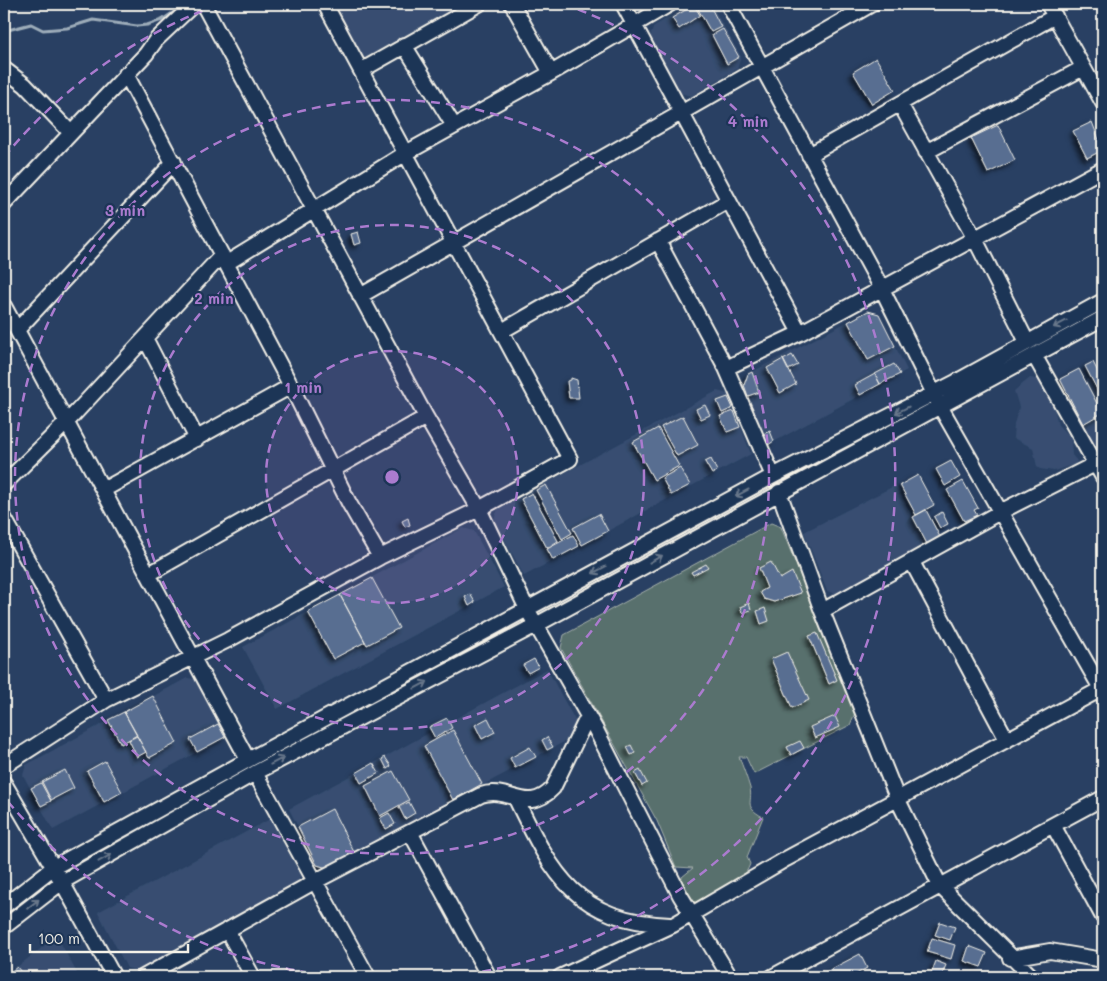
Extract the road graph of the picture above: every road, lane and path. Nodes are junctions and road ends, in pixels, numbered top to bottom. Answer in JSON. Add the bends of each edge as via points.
{"nodes":[{"id":1,"x":194,"y":4,"type":"edge"},
{"id":2,"x":203,"y":4,"type":"edge"},
{"id":3,"x":325,"y":4,"type":"edge"},
{"id":4,"x":479,"y":4,"type":"edge"},
{"id":5,"x":512,"y":4,"type":"edge"},
{"id":6,"x":623,"y":4,"type":"edge"},
{"id":7,"x":670,"y":4,"type":"edge"},
{"id":8,"x":728,"y":4,"type":"edge"},
{"id":9,"x":872,"y":4,"type":"edge"},
{"id":10,"x":1051,"y":10,"type":"edge"},
{"id":11,"x":634,"y":24,"type":"junction"},
{"id":12,"x":404,"y":45,"type":"junction"},
{"id":13,"x":762,"y":67,"type":"junction"},
{"id":14,"x":1083,"y":68,"type":"junction"},
{"id":15,"x":4,"y":69,"type":"edge"},
{"id":16,"x":362,"y":70,"type":"junction"},
{"id":17,"x":551,"y":73,"type":"junction"},
{"id":18,"x":126,"y":74,"type":"junction"},
{"id":19,"x":1103,"y":103,"type":"edge"},
{"id":20,"x":900,"y":104,"type":"junction"},
{"id":21,"x":681,"y":113,"type":"junction"},
{"id":22,"x":454,"y":126,"type":"junction"},
{"id":23,"x":71,"y":133,"type":"junction"},
{"id":24,"x":926,"y":152,"type":"junction"},
{"id":25,"x":406,"y":153,"type":"junction"},
{"id":26,"x":809,"y":155,"type":"junction"},
{"id":27,"x":174,"y":162,"type":"junction"},
{"id":28,"x":1103,"y":169,"type":"edge"},
{"id":29,"x":728,"y":201,"type":"junction"},
{"id":30,"x":4,"y":204,"type":"edge"},
{"id":31,"x":314,"y":210,"type":"junction"},
{"id":32,"x":974,"y":238,"type":"junction"},
{"id":33,"x":658,"y":241,"type":"junction"},
{"id":34,"x":455,"y":243,"type":"junction"},
{"id":35,"x":224,"y":259,"type":"junction"},
{"id":36,"x":882,"y":289,"type":"junction"},
{"id":37,"x":360,"y":296,"type":"junction"},
{"id":38,"x":1103,"y":301,"type":"edge"},
{"id":39,"x":4,"y":306,"type":"edge"},
{"id":40,"x":1103,"y":318,"type":"edge"},
{"id":41,"x":17,"y":330,"type":"junction"},
{"id":42,"x":502,"y":331,"type":"junction"},
{"id":43,"x":800,"y":333,"type":"junction"},
{"id":44,"x":145,"y":338,"type":"junction"},
{"id":45,"x":1027,"y":342,"type":"junction"},
{"id":46,"x":1034,"y":355,"type":"junction"},
{"id":47,"x":726,"y":368,"type":"junction"},
{"id":48,"x":291,"y":386,"type":"junction"},
{"id":49,"x":937,"y":400,"type":"junction"},
{"id":50,"x":426,"y":417,"type":"junction"},
{"id":51,"x":67,"y":422,"type":"junction"},
{"id":52,"x":197,"y":438,"type":"junction"},
{"id":53,"x":1100,"y":462,"type":"edge"},
{"id":54,"x":334,"y":471,"type":"junction"},
{"id":55,"x":773,"y":476,"type":"junction"},
{"id":56,"x":1103,"y":477,"type":"edge"},
{"id":57,"x":4,"y":484,"type":"edge"},
{"id":58,"x":103,"y":490,"type":"junction"},
{"id":59,"x":779,"y":492,"type":"junction"},
{"id":60,"x":479,"y":509,"type":"junction"},
{"id":61,"x":1000,"y":512,"type":"junction"},
{"id":62,"x":4,"y":518,"type":"edge"},
{"id":63,"x":380,"y":557,"type":"junction"},
{"id":64,"x":912,"y":562,"type":"junction"},
{"id":65,"x":149,"y":574,"type":"junction"},
{"id":66,"x":527,"y":609,"type":"junction"},
{"id":67,"x":822,"y":611,"type":"junction"},
{"id":68,"x":536,"y":624,"type":"junction"},
{"id":69,"x":194,"y":657,"type":"junction"},
{"id":70,"x":1103,"y":690,"type":"edge"},
{"id":71,"x":106,"y":700,"type":"junction"},
{"id":72,"x":588,"y":716,"type":"junction"},
{"id":73,"x":1007,"y":740,"type":"junction"},
{"id":74,"x":248,"y":760,"type":"junction"},
{"id":75,"x":4,"y":766,"type":"edge"},
{"id":76,"x":255,"y":773,"type":"junction"},
{"id":77,"x":4,"y":783,"type":"edge"},
{"id":78,"x":1103,"y":798,"type":"edge"},
{"id":79,"x":516,"y":799,"type":"junction"},
{"id":80,"x":898,"y":800,"type":"junction"},
{"id":81,"x":1053,"y":825,"type":"junction"},
{"id":82,"x":410,"y":832,"type":"junction"},
{"id":83,"x":54,"y":868,"type":"junction"},
{"id":84,"x":62,"y":882,"type":"junction"},
{"id":85,"x":314,"y":882,"type":"junction"},
{"id":86,"x":940,"y":886,"type":"junction"},
{"id":87,"x":4,"y":906,"type":"edge"},
{"id":88,"x":691,"y":914,"type":"junction"},
{"id":89,"x":1103,"y":917,"type":"edge"},
{"id":90,"x":673,"y":925,"type":"junction"},
{"id":91,"x":4,"y":927,"type":"edge"},
{"id":92,"x":227,"y":930,"type":"junction"},
{"id":93,"x":1010,"y":958,"type":"junction"},
{"id":94,"x":1103,"y":960,"type":"edge"},
{"id":95,"x":114,"y":977,"type":"edge"},
{"id":96,"x":143,"y":977,"type":"edge"},
{"id":97,"x":253,"y":977,"type":"edge"},
{"id":98,"x":368,"y":977,"type":"edge"},
{"id":99,"x":489,"y":977,"type":"edge"},
{"id":100,"x":560,"y":977,"type":"edge"},
{"id":101,"x":730,"y":977,"type":"edge"},
{"id":102,"x":772,"y":977,"type":"edge"},
{"id":103,"x":1032,"y":977,"type":"edge"}],
"edges":[{"from":1,"to":18,"type":"street"},
{"from":2,"to":31,"type":"street"},
{"from":3,"to":16,"type":"street"},
{"from":4,"to":12,"type":"street"},
{"from":5,"to":17,"type":"street"},
{"from":6,"to":11,"type":"street"},
{"from":7,"to":11,"type":"street"},
{"from":8,"to":13,"type":"street"},
{"from":9,"to":13,"type":"street"},
{"from":10,"to":14,"type":"street"},
{"from":10,"to":20,"type":"street"},
{"from":11,"to":17,"type":"street"},
{"from":11,"to":21,"type":"street"},
{"from":12,"to":16,"type":"street"},
{"from":12,"to":22,"type":"street"},
{"from":13,"to":21,"type":"street"},
{"from":13,"to":26,"type":"street"},
{"from":14,"to":19,"type":"street"},
{"from":14,"to":24,"type":"street"},
{"from":15,"to":23,"type":"street","via":[[25,85]]},
{"from":16,"to":25,"type":"street"},
{"from":17,"to":22,"type":"street"},
{"from":18,"to":23,"type":"street"},
{"from":18,"to":27,"type":"street"},
{"from":20,"to":24,"type":"street"},
{"from":20,"to":26,"type":"street"},
{"from":21,"to":29,"type":"street"},
{"from":21,"to":34,"type":"street"},
{"from":22,"to":25,"type":"street"},
{"from":23,"to":30,"type":"street"},
{"from":24,"to":32,"type":"street"},
{"from":25,"to":31,"type":"street"},
{"from":25,"to":34,"type":"street"},
{"from":26,"to":36,"type":"street"},
{"from":27,"to":35,"type":"street"},
{"from":27,"to":41,"type":"street"},
{"from":28,"to":32,"type":"street"},
{"from":29,"to":33,"type":"street"},
{"from":29,"to":43,"type":"street"},
{"from":31,"to":35,"type":"street"},
{"from":31,"to":37,"type":"street"},
{"from":32,"to":36,"type":"street"},
{"from":32,"to":45,"type":"street"},
{"from":33,"to":42,"type":"street"},
{"from":33,"to":47,"type":"street"},
{"from":34,"to":37,"type":"street"},
{"from":34,"to":42,"type":"street"},
{"from":35,"to":44,"type":"street"},
{"from":35,"to":48,"type":"street"},
{"from":36,"to":43,"type":"street"},
{"from":36,"to":49,"type":"street"},
{"from":37,"to":50,"type":"street"},
{"from":38,"to":45,"type":"street","one_way":true},
{"from":39,"to":41,"type":"street"},
{"from":40,"to":46,"type":"street"},
{"from":41,"to":51,"type":"street"},
{"from":42,"to":60,"type":"street","via":[[570,459]]},
{"from":43,"to":47,"type":"street"},
{"from":44,"to":51,"type":"street"},
{"from":44,"to":52,"type":"street"},
{"from":45,"to":49,"type":"street"},
{"from":46,"to":49,"type":"street"},
{"from":46,"to":53,"type":"street"},
{"from":47,"to":55,"type":"street"},
{"from":48,"to":52,"type":"street"},
{"from":48,"to":54,"type":"street"},
{"from":49,"to":55,"type":"street","one_way":true},
{"from":49,"to":59,"type":"street"},
{"from":49,"to":61,"type":"street"},
{"from":50,"to":54,"type":"street"},
{"from":50,"to":60,"type":"street"},
{"from":51,"to":57,"type":"street"},
{"from":51,"to":58,"type":"street"},
{"from":52,"to":58,"type":"street"},
{"from":53,"to":56,"type":"street"},
{"from":53,"to":61,"type":"street"},
{"from":54,"to":63,"type":"street","via":[[348,503]]},
{"from":54,"to":65,"type":"street"},
{"from":55,"to":66,"type":"street","one_way":true},
{"from":58,"to":65,"type":"street"},
{"from":59,"to":67,"type":"street"},
{"from":68,"to":59,"type":"street","one_way":true},
{"from":60,"to":63,"type":"street"},
{"from":60,"to":66,"type":"street"},
{"from":61,"to":64,"type":"street"},
{"from":61,"to":70,"type":"street"},
{"from":62,"to":71,"type":"street"},
{"from":63,"to":69,"type":"street"},
{"from":64,"to":67,"type":"street"},
{"from":64,"to":73,"type":"street"},
{"from":65,"to":69,"type":"street"},
{"from":66,"to":68,"type":"street"},
{"from":66,"to":74,"type":"street"},
{"from":67,"to":80,"type":"street"},
{"from":68,"to":72,"type":"street"},
{"from":76,"to":68,"type":"street","one_way":true},
{"from":69,"to":71,"type":"street"},
{"from":69,"to":74,"type":"street"},
{"from":70,"to":73,"type":"street"},
{"from":71,"to":75,"type":"street"},
{"from":72,"to":79,"type":"street","via":[[553,788],[545,797]]},
{"from":72,"to":88,"type":"street"},
{"from":73,"to":80,"type":"street"},
{"from":74,"to":83,"type":"street"},
{"from":84,"to":76,"type":"street","one_way":true},
{"from":76,"to":85,"type":"street"},
{"from":77,"to":83,"type":"street"},
{"from":78,"to":81,"type":"street"},
{"from":79,"to":82,"type":"street","via":[[490,792]]},
{"from":79,"to":90,"type":"street","via":[[549,861],[572,891],[587,903],[615,916],[634,922]]},
{"from":80,"to":86,"type":"street"},
{"from":80,"to":88,"type":"street"},
{"from":81,"to":86,"type":"street"},
{"from":81,"to":89,"type":"street"},
{"from":82,"to":85,"type":"street"},
{"from":82,"to":99,"type":"street"},
{"from":83,"to":84,"type":"street"},
{"from":83,"to":87,"type":"street"},
{"from":91,"to":84,"type":"street","one_way":true},
{"from":84,"to":95,"type":"street"},
{"from":85,"to":92,"type":"street"},
{"from":85,"to":98,"type":"street"},
{"from":86,"to":93,"type":"street"},
{"from":86,"to":102,"type":"street"},
{"from":88,"to":90,"type":"street"},
{"from":88,"to":101,"type":"street"},
{"from":90,"to":100,"type":"street"},
{"from":92,"to":96,"type":"street"},
{"from":92,"to":97,"type":"street"},
{"from":93,"to":94,"type":"street","via":[[1050,951]]},
{"from":93,"to":103,"type":"street"}]}
